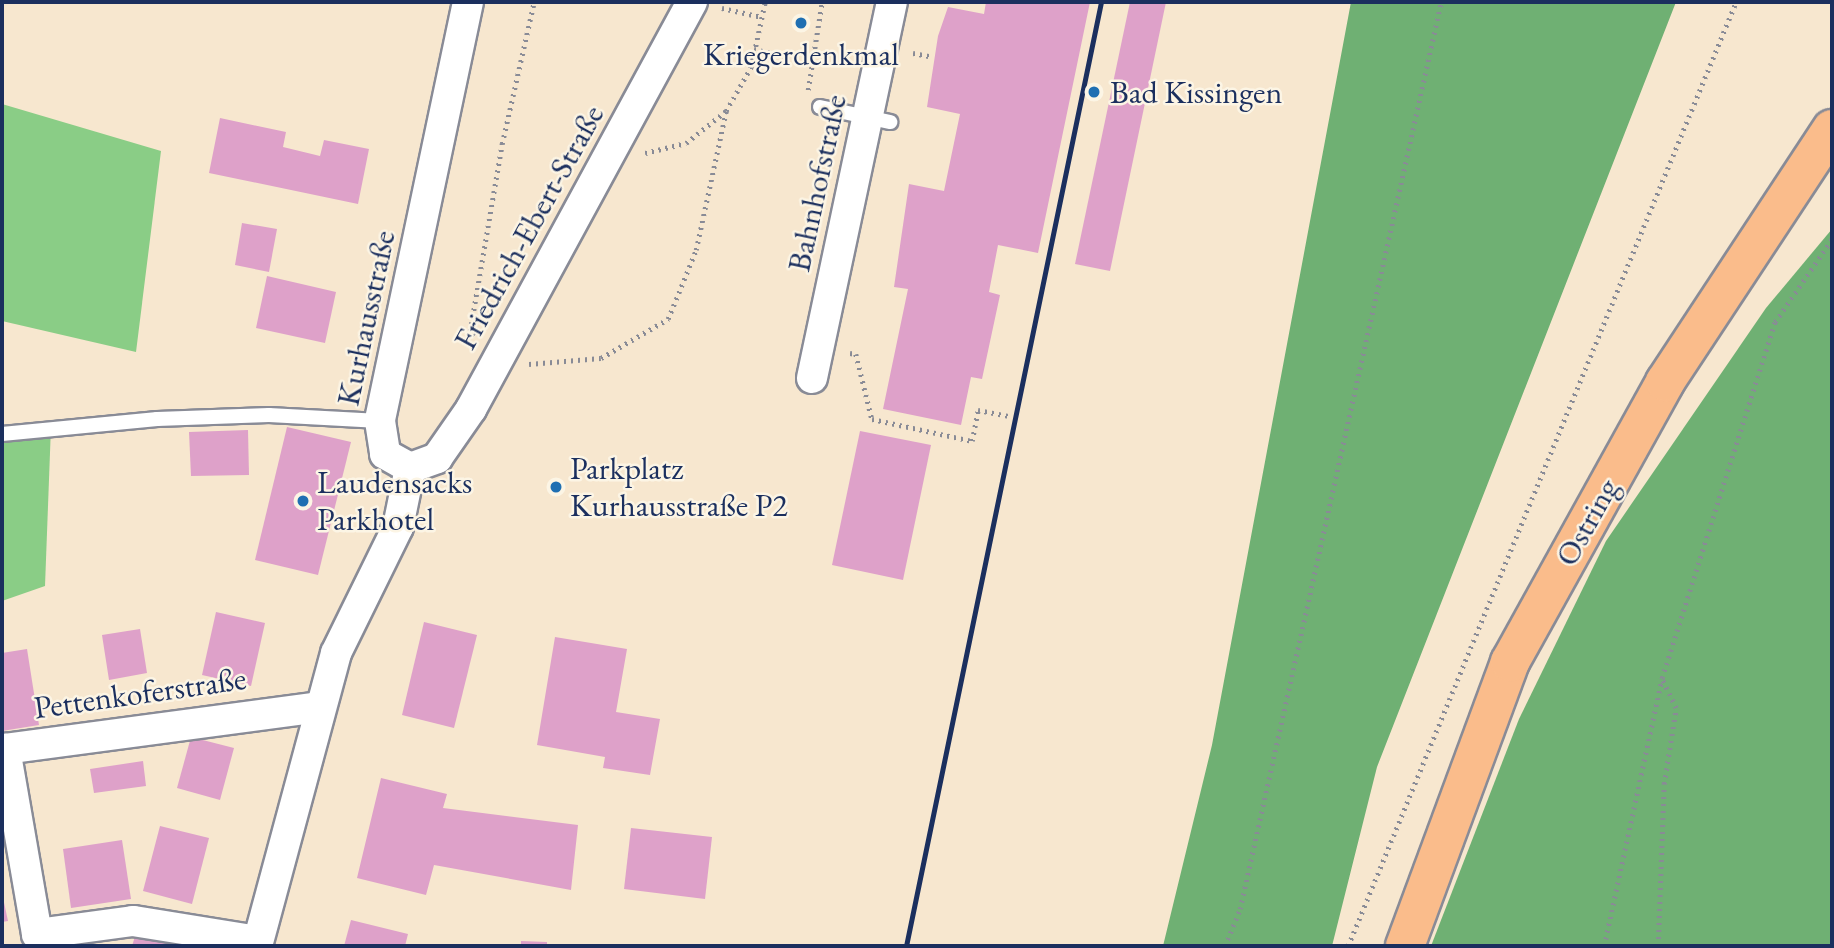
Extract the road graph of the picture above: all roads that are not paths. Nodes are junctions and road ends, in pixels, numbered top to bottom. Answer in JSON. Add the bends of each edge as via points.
{"nodes":[{"id":1,"x":468,"y":2,"type":"edge"},
{"id":2,"x":692,"y":2,"type":"edge"},
{"id":3,"x":892,"y":2,"type":"edge"},
{"id":4,"x":820,"y":107,"type":"dead end"},
{"id":5,"x":879,"y":119,"type":"junction"},
{"id":6,"x":1832,"y":129,"type":"edge"},
{"id":7,"x":812,"y":378,"type":"dead end"},
{"id":8,"x":380,"y":421,"type":"junction"},
{"id":9,"x":2,"y":434,"type":"edge"},
{"id":10,"x":410,"y":468,"type":"junction"},
{"id":11,"x":319,"y":707,"type":"junction"},
{"id":12,"x":258,"y":944,"type":"edge"},
{"id":13,"x":1405,"y":946,"type":"edge"}],
"edges":[{"from":1,"to":8,"type":"street","name":"Kurhausstraße"},
{"from":2,"to":10,"type":"street","name":"Friedrich-Ebert-Straße","via":[[437,458]]},
{"from":3,"to":5,"type":"street","name":"Bahnhofstraße"},
{"from":4,"to":5,"type":"lane"},
{"from":5,"to":7,"type":"street","name":"Bahnhofstraße"},
{"from":6,"to":13,"type":"main road","name":"Ostring","via":[[1665,382],[1510,662]]},
{"from":8,"to":9,"type":"lane","via":[[157,419]]},
{"from":8,"to":10,"type":"street","name":"Kurhausstraße","via":[[385,454]]},
{"from":10,"to":11,"type":"street","via":[[398,527],[352,615]]},
{"from":11,"to":12,"type":"street"},
{"from":11,"to":12,"type":"street","name":"Pettenkoferstraße","via":[[5,749],[37,934],[133,921]]}]}
